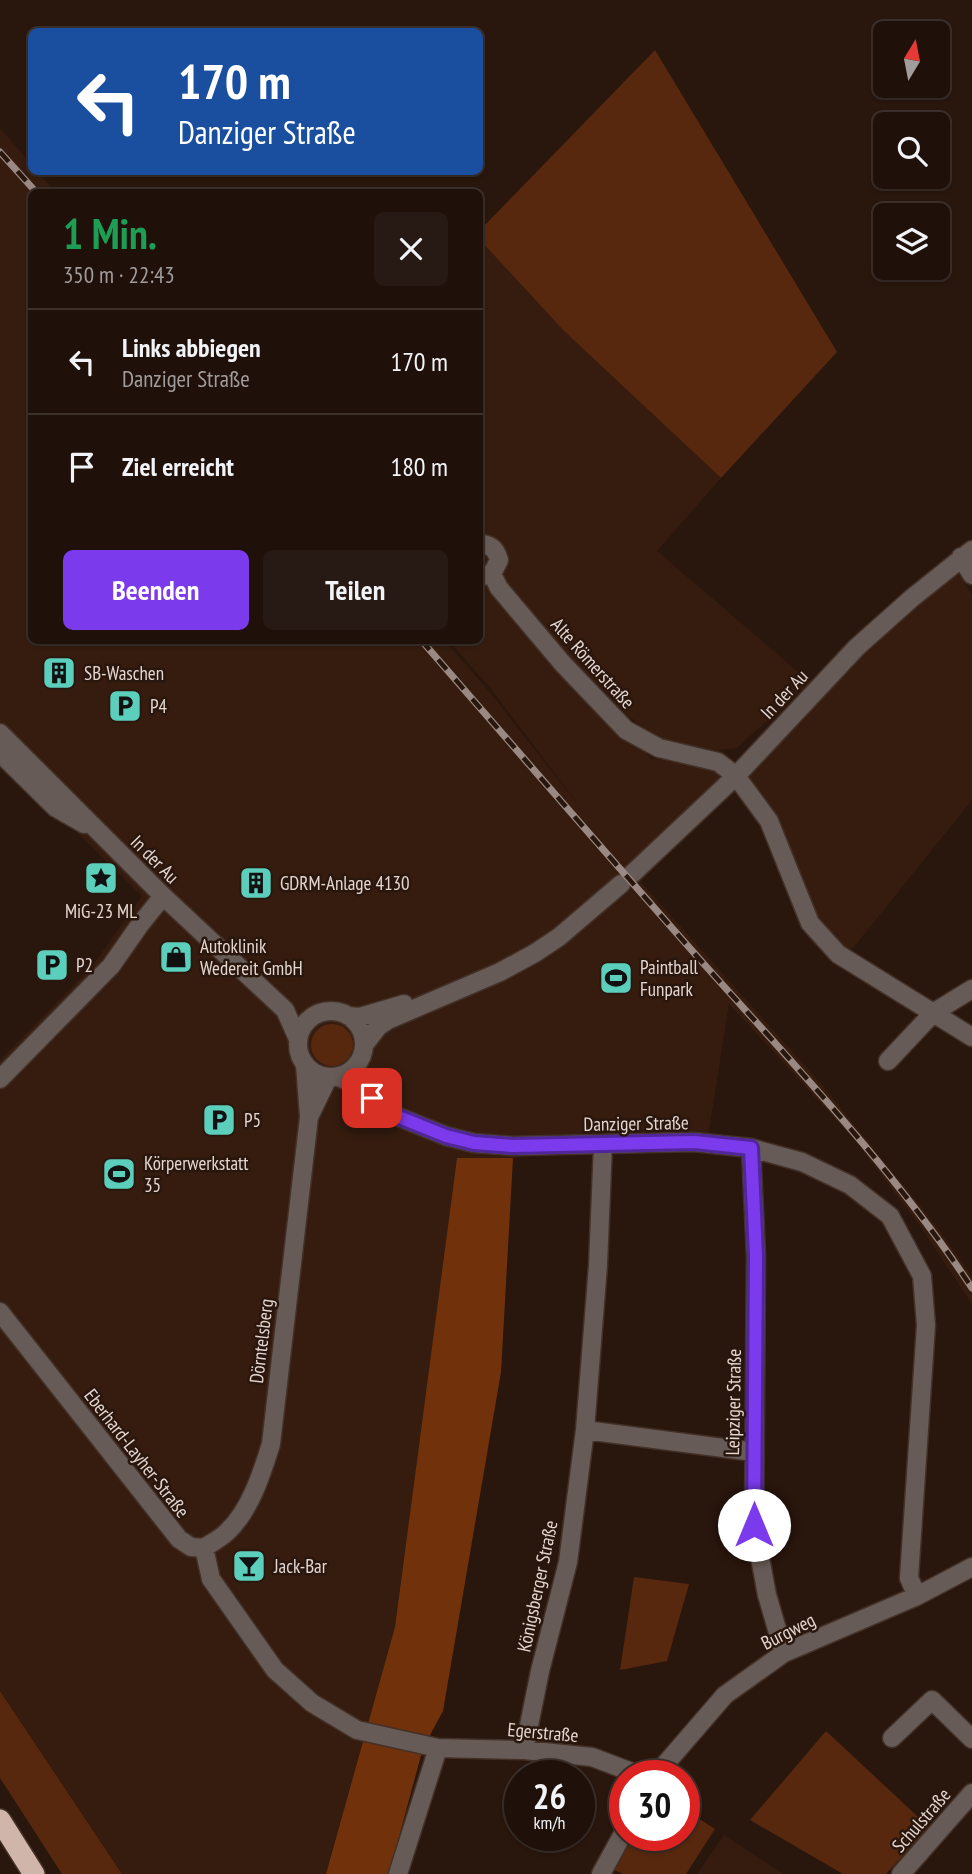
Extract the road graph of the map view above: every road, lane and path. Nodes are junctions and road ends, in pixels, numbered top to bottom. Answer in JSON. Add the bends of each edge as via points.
{"nodes":[{"id":1,"x":483,"y":545,"type":"edge"},
{"id":2,"x":967,"y":554,"type":"edge"},
{"id":3,"x":486,"y":575,"type":"edge"},
{"id":4,"x":972,"y":575,"type":"edge"},
{"id":5,"x":0,"y":733,"type":"edge"},
{"id":6,"x":0,"y":753,"type":"edge"},
{"id":7,"x":736,"y":776,"type":"junction"},
{"id":8,"x":99,"y":832,"type":"junction"},
{"id":9,"x":163,"y":897,"type":"junction"},
{"id":10,"x":972,"y":989,"type":"edge"},
{"id":11,"x":438,"y":998,"type":"junction"},
{"id":12,"x":285,"y":1010,"type":"junction"},
{"id":13,"x":933,"y":1013,"type":"junction"},
{"id":14,"x":348,"y":1016,"type":"junction"},
{"id":15,"x":311,"y":1018,"type":"junction"},
{"id":16,"x":972,"y":1037,"type":"edge"},
{"id":17,"x":298,"y":1039,"type":"junction"},
{"id":18,"x":363,"y":1050,"type":"junction"},
{"id":19,"x":888,"y":1061,"type":"dead end"},
{"id":20,"x":305,"y":1065,"type":"junction"},
{"id":21,"x":334,"y":1077,"type":"junction"},
{"id":22,"x":0,"y":1079,"type":"edge"},
{"id":23,"x":365,"y":1093,"type":"junction"},
{"id":24,"x":310,"y":1117,"type":"junction"},
{"id":25,"x":603,"y":1144,"type":"junction"},
{"id":26,"x":751,"y":1148,"type":"junction"},
{"id":27,"x":0,"y":1311,"type":"edge"},
{"id":28,"x":585,"y":1430,"type":"junction"},
{"id":29,"x":754,"y":1452,"type":"junction"},
{"id":30,"x":204,"y":1548,"type":"junction"},
{"id":31,"x":972,"y":1567,"type":"edge"},
{"id":32,"x":917,"y":1596,"type":"junction"},
{"id":33,"x":784,"y":1653,"type":"junction"},
{"id":34,"x":892,"y":1738,"type":"dead end"},
{"id":35,"x":972,"y":1739,"type":"edge"},
{"id":36,"x":438,"y":1748,"type":"junction"},
{"id":37,"x":524,"y":1750,"type":"junction"},
{"id":38,"x":669,"y":1760,"type":"edge"},
{"id":39,"x":609,"y":1763,"type":"edge"},
{"id":40,"x":972,"y":1793,"type":"edge"},
{"id":41,"x":0,"y":1820,"type":"edge"},
{"id":42,"x":614,"y":1851,"type":"edge"},
{"id":43,"x":34,"y":1874,"type":"edge"},
{"id":44,"x":398,"y":1874,"type":"edge"},
{"id":45,"x":601,"y":1874,"type":"edge"},
{"id":46,"x":901,"y":1874,"type":"edge"}],
"edges":[{"from":1,"to":3,"type":"street","name":"Alte Römerstraße","via":[[498,554],[498,565]]},
{"from":2,"to":4,"type":"street"},
{"from":2,"to":7,"type":"street","name":"In der Au","via":[[857,647]]},
{"from":3,"to":7,"type":"street","name":"Alte Römerstraße","via":[[626,730],[659,748],[719,762]]},
{"from":5,"to":8,"type":"street","name":"In der Au"},
{"from":6,"to":8,"type":"street","via":[[56,808]]},
{"from":7,"to":11,"type":"street","name":"In der Au","via":[[559,937],[500,972]]},
{"from":7,"to":13,"type":"street","name":"Alte Römerstraße","via":[[769,821],[810,923],[838,954]]},
{"from":8,"to":9,"type":"street","name":"In der Au"},
{"from":9,"to":12,"type":"street","name":"In der Au"},
{"from":9,"to":22,"type":"street","via":[[111,966]]},
{"from":10,"to":13,"type":"street"},
{"from":11,"to":14,"type":"street","name":"In der Au"},
{"from":11,"to":18,"type":"street","name":"In der Au","via":[[377,1027]]},
{"from":12,"to":15,"type":"street","name":"In der Au"},
{"from":12,"to":17,"type":"street","name":"In der Au"},
{"from":13,"to":16,"type":"street","name":"Alte Römerstraße"},
{"from":13,"to":19,"type":"street"},
{"from":14,"to":15,"type":"street","via":[[329,1011]]},
{"from":14,"to":18,"type":"street","via":[[362,1034]]},
{"from":15,"to":17,"type":"street"},
{"from":17,"to":20,"type":"street"},
{"from":18,"to":21,"type":"street","via":[[356,1065]]},
{"from":18,"to":23,"type":"street"},
{"from":20,"to":21,"type":"street","via":[[321,1076]]},
{"from":20,"to":24,"type":"street","name":"Dörntelsberg"},
{"from":21,"to":23,"type":"street","name":"Danziger Straße"},
{"from":21,"to":24,"type":"street","name":"Dörntelsberg","via":[[326,1082]]},
{"from":23,"to":25,"type":"street","name":"Danziger Straße","via":[[394,1115],[474,1143]]},
{"from":24,"to":30,"type":"street","name":"Dörntelsberg","via":[[271,1444],[247,1505],[228,1532]]},
{"from":25,"to":26,"type":"street","name":"Danziger Straße","via":[[694,1142]]},
{"from":25,"to":28,"type":"street","name":"Königsberger Straße"},
{"from":26,"to":29,"type":"street","name":"Leipziger Straße","via":[[756,1256]]},
{"from":26,"to":32,"type":"street","name":"Danziger Straße","via":[[802,1162],[850,1185],[890,1216],[922,1276],[926,1325],[909,1578]]},
{"from":27,"to":30,"type":"street","name":"Eberhard-Layher-Straße","via":[[179,1539]]},
{"from":28,"to":29,"type":"street"},
{"from":28,"to":37,"type":"street","name":"Königsberger Straße","via":[[568,1562]]},
{"from":29,"to":33,"type":"street","name":"Leipziger Straße","via":[[754,1525]]},
{"from":30,"to":36,"type":"street","via":[[211,1579],[275,1670],[312,1703],[357,1730]]},
{"from":31,"to":32,"type":"street","name":"Burgweg"},
{"from":32,"to":33,"type":"street","name":"Burgweg"},
{"from":33,"to":38,"type":"street","name":"Burgweg","via":[[725,1695]]},
{"from":34,"to":35,"type":"street","via":[[932,1700]]},
{"from":36,"to":37,"type":"street","name":"Egerstraße"},
{"from":36,"to":44,"type":"street"},
{"from":37,"to":39,"type":"street","name":"Egerstraße","via":[[592,1757]]},
{"from":40,"to":46,"type":"street","name":"Schulstraße"},
{"from":41,"to":43,"type":"highway"},
{"from":42,"to":45,"type":"street"}]}
